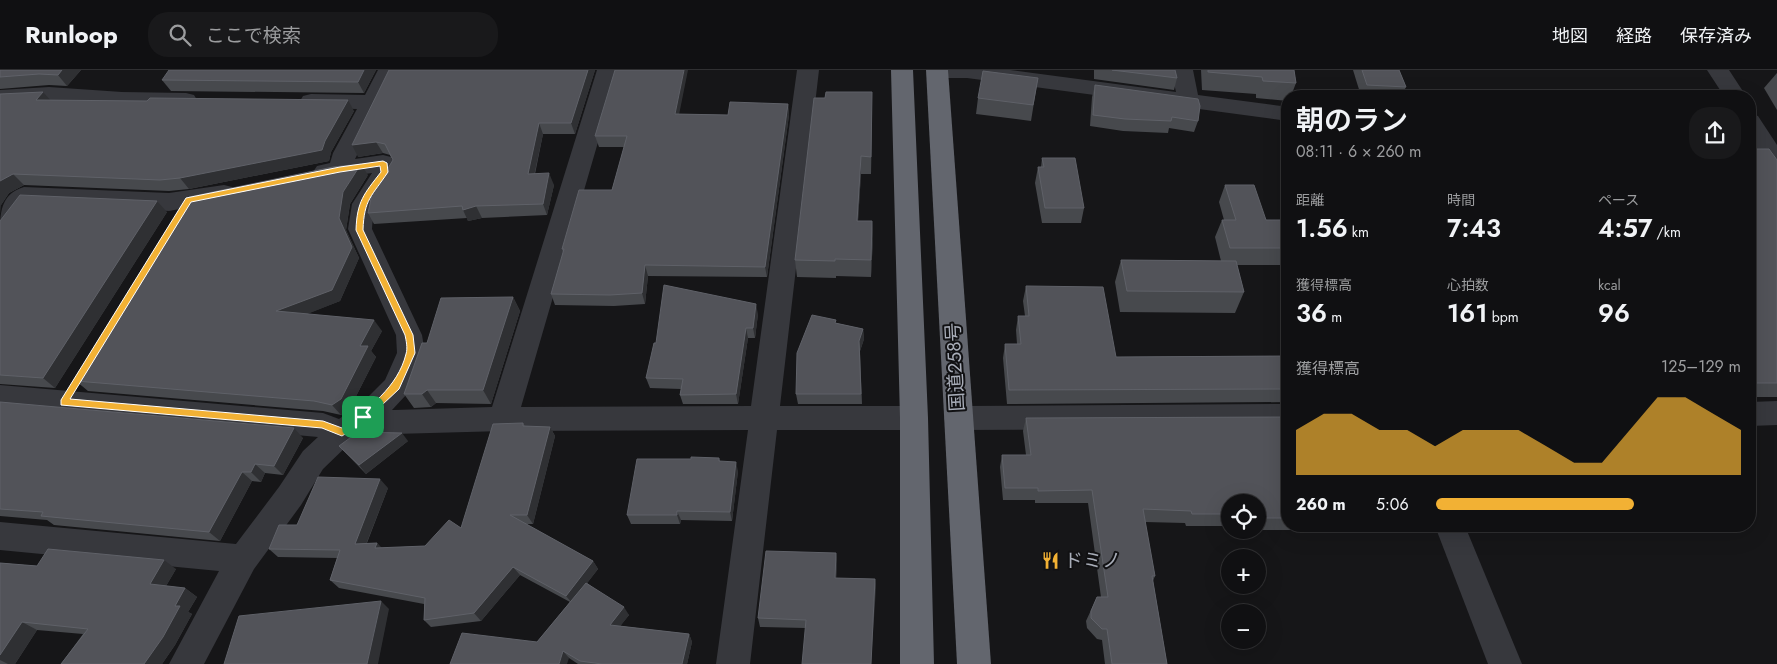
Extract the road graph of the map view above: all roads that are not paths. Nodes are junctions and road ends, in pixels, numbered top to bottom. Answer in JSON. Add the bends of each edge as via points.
{"nodes":[{"id":1,"x":389,"y":70,"type":"edge"},
{"id":2,"x":608,"y":70,"type":"edge"},
{"id":3,"x":808,"y":70,"type":"edge"},
{"id":4,"x":902,"y":70,"type":"edge"},
{"id":5,"x":1182,"y":70,"type":"edge"},
{"id":6,"x":1718,"y":70,"type":"edge"},
{"id":7,"x":937,"y":71,"type":"edge"},
{"id":8,"x":1731,"y":90,"type":"edge"},
{"id":9,"x":0,"y":97,"type":"edge"},
{"id":10,"x":1188,"y":99,"type":"junction"},
{"id":11,"x":204,"y":100,"type":"edge"},
{"id":12,"x":293,"y":101,"type":"edge"},
{"id":13,"x":372,"y":102,"type":"junction"},
{"id":14,"x":1281,"y":113,"type":"edge"},
{"id":15,"x":1756,"y":132,"type":"edge"},
{"id":16,"x":1768,"y":155,"type":"edge"},
{"id":17,"x":340,"y":169,"type":"junction"},
{"id":18,"x":303,"y":177,"type":"edge"},
{"id":19,"x":248,"y":189,"type":"edge"},
{"id":20,"x":189,"y":200,"type":"junction"},
{"id":21,"x":173,"y":225,"type":"edge"},
{"id":22,"x":0,"y":226,"type":"edge"},
{"id":23,"x":79,"y":377,"type":"edge"},
{"id":24,"x":0,"y":398,"type":"edge"},
{"id":25,"x":64,"y":402,"type":"junction"},
{"id":26,"x":1777,"y":413,"type":"edge"},
{"id":27,"x":1756,"y":414,"type":"edge"},
{"id":28,"x":1281,"y":416,"type":"edge"},
{"id":29,"x":914,"y":418,"type":"junction"},
{"id":30,"x":958,"y":418,"type":"junction"},
{"id":31,"x":503,"y":419,"type":"junction"},
{"id":32,"x":765,"y":419,"type":"junction"},
{"id":33,"x":353,"y":425,"type":"junction"},
{"id":34,"x":1452,"y":532,"type":"edge"},
{"id":35,"x":0,"y":536,"type":"edge"},
{"id":36,"x":243,"y":559,"type":"junction"},
{"id":37,"x":186,"y":664,"type":"edge"},
{"id":38,"x":733,"y":664,"type":"edge"},
{"id":39,"x":917,"y":664,"type":"edge"},
{"id":40,"x":974,"y":664,"type":"edge"},
{"id":41,"x":1505,"y":664,"type":"edge"}],
"edges":[{"from":1,"to":13,"type":"street"},
{"from":2,"to":31,"type":"street"},
{"from":3,"to":32,"type":"street"},
{"from":4,"to":29,"type":"highway"},
{"from":5,"to":10,"type":"street"},
{"from":6,"to":8,"type":"street"},
{"from":7,"to":10,"type":"street","via":[[967,71]]},
{"from":7,"to":30,"type":"highway","name":"国道258号"},
{"from":9,"to":11,"type":"street","via":[[49,94]]},
{"from":10,"to":14,"type":"street"},
{"from":12,"to":13,"type":"street"},
{"from":13,"to":17,"type":"street"},
{"from":15,"to":16,"type":"street"},
{"from":17,"to":18,"type":"street"},
{"from":17,"to":33,"type":"street","via":[[383,163],[385,172],[366,196],[360,210],[360,230],[409,335],[411,353],[396,387]]},
{"from":19,"to":20,"type":"street"},
{"from":20,"to":21,"type":"street"},
{"from":20,"to":22,"type":"street","via":[[169,202],[24,195]]},
{"from":23,"to":25,"type":"street"},
{"from":24,"to":25,"type":"street"},
{"from":25,"to":33,"type":"street"},
{"from":26,"to":27,"type":"street"},
{"from":28,"to":30,"type":"street"},
{"from":29,"to":32,"type":"street"},
{"from":29,"to":39,"type":"highway"},
{"from":30,"to":40,"type":"highway","name":"国道258号"},
{"from":31,"to":32,"type":"street"},
{"from":31,"to":33,"type":"street"},
{"from":32,"to":38,"type":"street"},
{"from":33,"to":36,"type":"street","via":[[314,460]]},
{"from":34,"to":41,"type":"street"},
{"from":35,"to":36,"type":"street"},
{"from":36,"to":37,"type":"street"}]}
